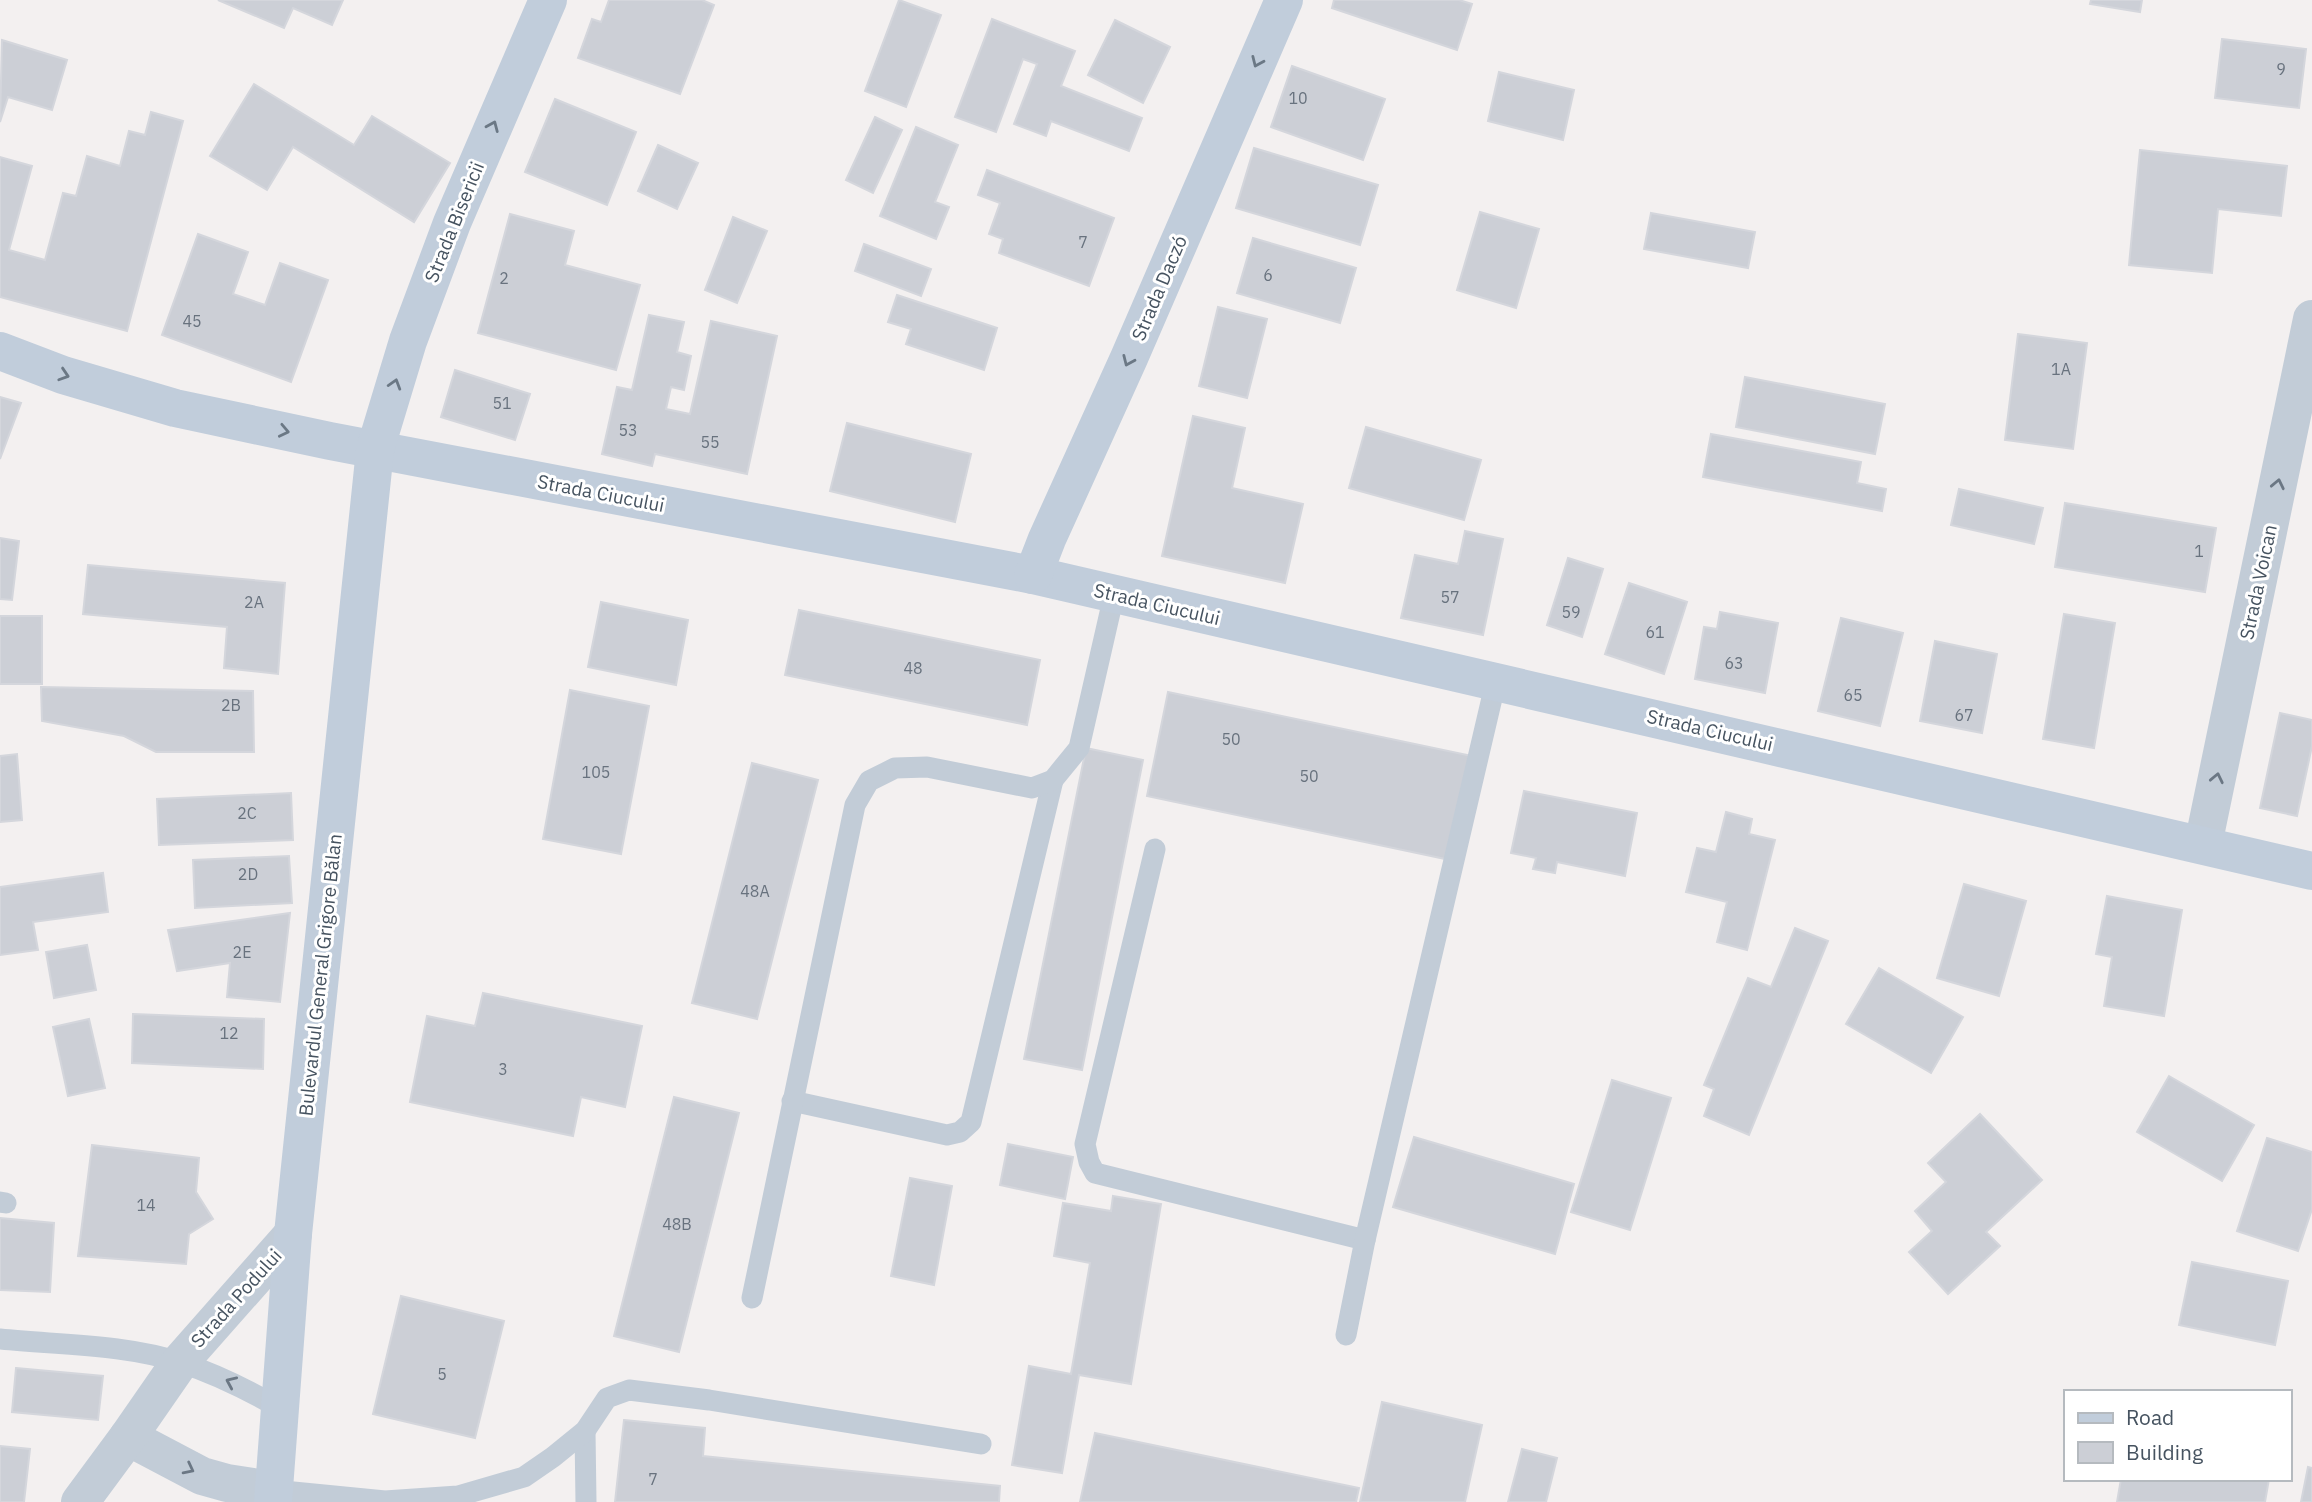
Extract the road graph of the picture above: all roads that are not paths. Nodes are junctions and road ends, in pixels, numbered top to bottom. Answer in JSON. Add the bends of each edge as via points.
{"nodes":[{"id":1,"x":548,"y":0,"type":"edge"},
{"id":2,"x":1284,"y":0,"type":"edge"},
{"id":3,"x":2312,"y":319,"type":"edge"},
{"id":4,"x":0,"y":351,"type":"edge"},
{"id":5,"x":374,"y":450,"type":"junction"},
{"id":6,"x":1033,"y":575,"type":"junction"},
{"id":7,"x":1114,"y":595,"type":"junction"},
{"id":8,"x":1496,"y":681,"type":"junction"},
{"id":9,"x":1053,"y":780,"type":"junction"},
{"id":10,"x":2203,"y":845,"type":"junction"},
{"id":11,"x":1155,"y":849,"type":"dead end"},
{"id":12,"x":2312,"y":871,"type":"edge"},
{"id":13,"x":792,"y":1101,"type":"junction"},
{"id":14,"x":293,"y":1234,"type":"junction"},
{"id":15,"x":1365,"y":1240,"type":"junction"},
{"id":16,"x":752,"y":1298,"type":"dead end"},
{"id":17,"x":1346,"y":1335,"type":"dead end"},
{"id":18,"x":0,"y":1339,"type":"edge"},
{"id":19,"x":180,"y":1362,"type":"junction"},
{"id":20,"x":279,"y":1408,"type":"junction"},
{"id":21,"x":585,"y":1431,"type":"junction"},
{"id":22,"x":128,"y":1437,"type":"junction"},
{"id":23,"x":981,"y":1444,"type":"dead end"},
{"id":24,"x":273,"y":1496,"type":"edge"},
{"id":25,"x":80,"y":1502,"type":"edge"},
{"id":26,"x":586,"y":1502,"type":"edge"}],
"edges":[{"from":5,"to":1,"type":"main road","name":"Strada Bisericii","one_way":true,"via":[[452,223]]},
{"from":2,"to":6,"type":"main road","name":"Strada Daczó","one_way":true},
{"from":10,"to":3,"type":"street","name":"Strada Voican","one_way":true},
{"from":4,"to":5,"type":"main road","name":"Strada Ciucului","one_way":true,"via":[[62,375],[176,408]]},
{"from":5,"to":6,"type":"main road","name":"Strada Ciucului"},
{"from":5,"to":14,"type":"main road","name":"Bulevardul General Grigore Bălan"},
{"from":6,"to":7,"type":"main road","name":"Strada Ciucului"},
{"from":7,"to":8,"type":"main road","name":"Strada Ciucului"},
{"from":7,"to":9,"type":"lane","via":[[1079,748]]},
{"from":8,"to":10,"type":"main road","name":"Strada Ciucului"},
{"from":8,"to":15,"type":"lane"},
{"from":9,"to":13,"type":"lane","via":[[1032,788],[927,767],[895,768],[869,781],[855,805]]},
{"from":9,"to":13,"type":"lane","via":[[971,1122],[960,1132],[947,1135]]},
{"from":10,"to":12,"type":"main road","name":"Strada Ciucului"},
{"from":11,"to":15,"type":"lane","via":[[1086,1144],[1089,1162],[1095,1173]]},
{"from":13,"to":16,"type":"lane"},
{"from":14,"to":19,"type":"street","name":"Strada Podului"},
{"from":14,"to":20,"type":"main road","name":"Bulevardul General Grigore Bălan"},
{"from":15,"to":17,"type":"lane"},
{"from":18,"to":19,"type":"lane","via":[[135,1352]]},
{"from":20,"to":19,"type":"lane","name":"Strada Podului","one_way":true,"via":[[236,1384]]},
{"from":19,"to":22,"type":"street","name":"Strada Podului"},
{"from":20,"to":24,"type":"main road","name":"Bulevardul General Grigore Bălan"},
{"from":21,"to":23,"type":"lane","via":[[607,1398],[629,1390]]},
{"from":21,"to":24,"type":"lane","via":[[524,1477],[457,1496],[385,1502]]},
{"from":21,"to":26,"type":"lane"},
{"from":22,"to":24,"type":"street","one_way":true,"via":[[202,1476]]},
{"from":22,"to":25,"type":"street","name":"Strada Podului"}]}
